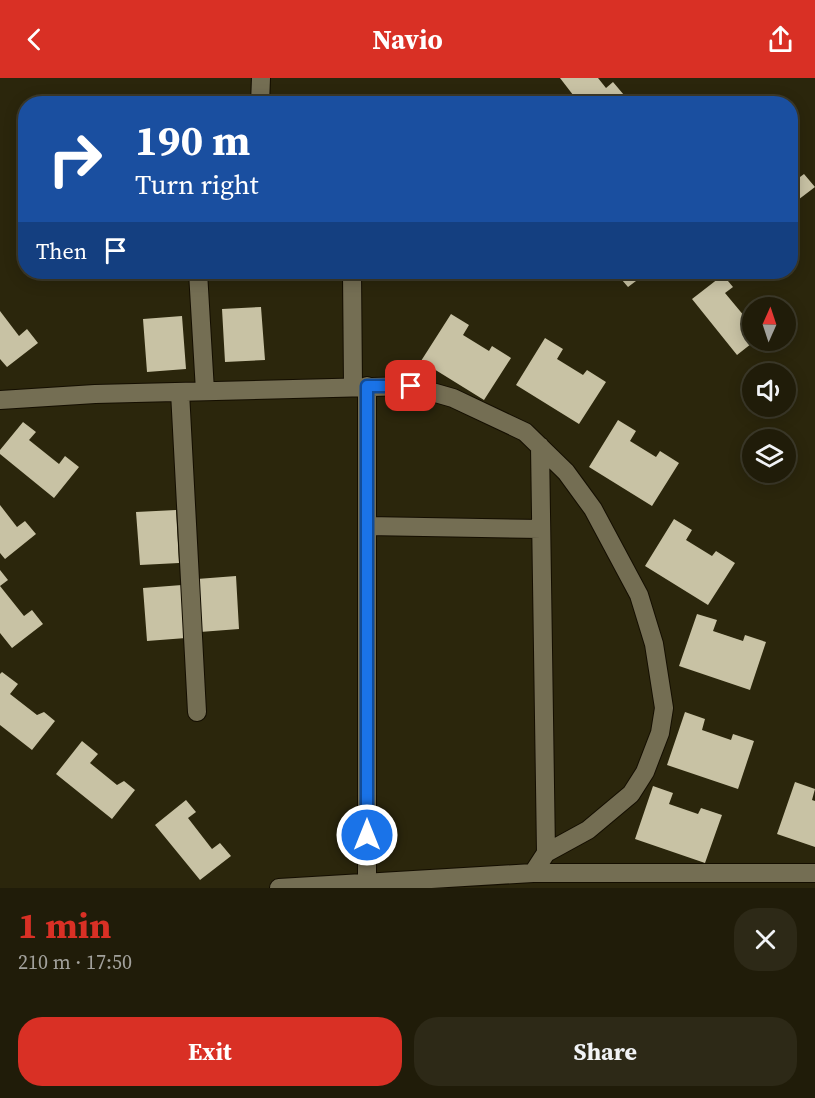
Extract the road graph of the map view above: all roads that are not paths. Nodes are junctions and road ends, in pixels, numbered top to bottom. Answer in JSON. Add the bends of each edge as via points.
{"nodes":[{"id":1,"x":261,"y":78,"type":"edge"},
{"id":2,"x":260,"y":96,"type":"edge"},
{"id":3,"x":198,"y":279,"type":"edge"},
{"id":4,"x":352,"y":279,"type":"edge"},
{"id":5,"x":360,"y":386,"type":"junction"},
{"id":6,"x":205,"y":391,"type":"junction"},
{"id":7,"x":180,"y":392,"type":"junction"},
{"id":8,"x":0,"y":400,"type":"edge"},
{"id":9,"x":540,"y":446,"type":"junction"},
{"id":10,"x":367,"y":526,"type":"junction"},
{"id":11,"x":541,"y":529,"type":"junction"},
{"id":12,"x":197,"y":712,"type":"dead end"},
{"id":13,"x":546,"y":853,"type":"junction"},
{"id":14,"x":533,"y":873,"type":"junction"},
{"id":15,"x":815,"y":873,"type":"edge"},
{"id":16,"x":367,"y":882,"type":"junction"},
{"id":17,"x":279,"y":888,"type":"edge"}],
"edges":[{"from":1,"to":2,"type":"street"},
{"from":3,"to":6,"type":"street"},
{"from":4,"to":5,"type":"street"},
{"from":5,"to":6,"type":"street"},
{"from":5,"to":9,"type":"street","via":[[411,386],[453,398],[525,432]]},
{"from":5,"to":10,"type":"street"},
{"from":6,"to":7,"type":"street"},
{"from":7,"to":8,"type":"street"},
{"from":7,"to":12,"type":"street"},
{"from":9,"to":11,"type":"street"},
{"from":9,"to":13,"type":"street","via":[[566,472],[592,509],[639,595],[654,644],[664,708],[645,772],[631,794],[588,830]]},
{"from":10,"to":11,"type":"street"},
{"from":10,"to":16,"type":"street"},
{"from":11,"to":13,"type":"street"},
{"from":13,"to":14,"type":"street"},
{"from":14,"to":15,"type":"street"},
{"from":14,"to":16,"type":"street"},
{"from":16,"to":17,"type":"street"}]}
